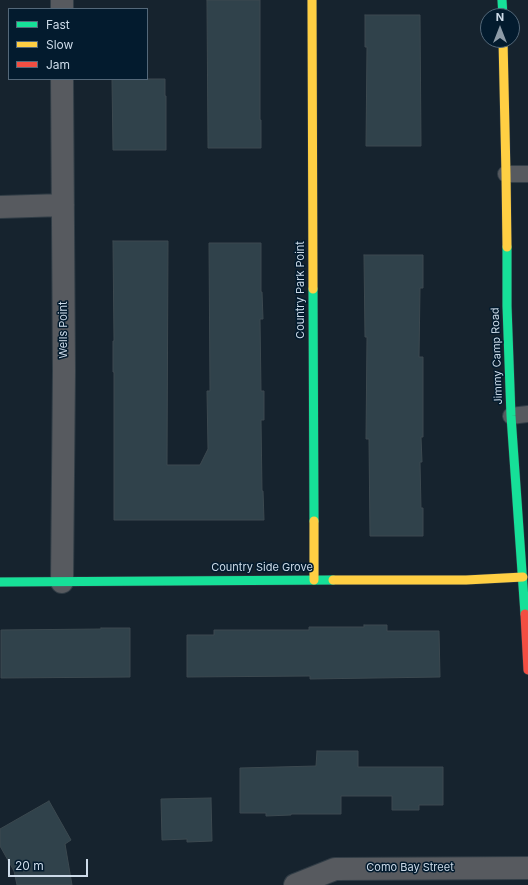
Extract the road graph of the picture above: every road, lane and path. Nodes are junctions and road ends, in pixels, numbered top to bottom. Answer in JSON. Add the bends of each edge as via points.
{"nodes":[{"id":1,"x":312,"y":0,"type":"edge"},
{"id":2,"x":503,"y":48,"type":"edge"},
{"id":3,"x":62,"y":80,"type":"edge"},
{"id":4,"x":506,"y":174,"type":"junction"},
{"id":5,"x":528,"y":174,"type":"edge"},
{"id":6,"x":63,"y":205,"type":"junction"},
{"id":7,"x":0,"y":207,"type":"edge"},
{"id":8,"x":528,"y":414,"type":"edge"},
{"id":9,"x":511,"y":416,"type":"junction"},
{"id":10,"x":523,"y":577,"type":"junction"},
{"id":11,"x":314,"y":580,"type":"junction"},
{"id":12,"x":0,"y":582,"type":"edge"},
{"id":13,"x":62,"y":582,"type":"junction"},
{"id":14,"x":528,"y":670,"type":"edge"},
{"id":15,"x":528,"y":868,"type":"edge"},
{"id":16,"x":295,"y":885,"type":"edge"}],
"edges":[{"from":1,"to":11,"type":"street","name":"Country Park Point"},
{"from":2,"to":4,"type":"street","name":"Jimmy Camp Road"},
{"from":3,"to":6,"type":"street","name":"Wells Point"},
{"from":4,"to":5,"type":"lane"},
{"from":4,"to":9,"type":"street","name":"Jimmy Camp Road"},
{"from":6,"to":7,"type":"street"},
{"from":6,"to":13,"type":"street","name":"Wells Point"},
{"from":8,"to":9,"type":"lane"},
{"from":9,"to":10,"type":"street","name":"Jimmy Camp Road"},
{"from":10,"to":11,"type":"street","name":"Country Side Grove","via":[[466,580]]},
{"from":10,"to":14,"type":"street","name":"Jimmy Camp Road"},
{"from":11,"to":13,"type":"street","name":"Country Side Grove"},
{"from":12,"to":13,"type":"street","name":"Country Side Grove"},
{"from":15,"to":16,"type":"street","name":"Como Bay Street","via":[[335,869]]}]}
